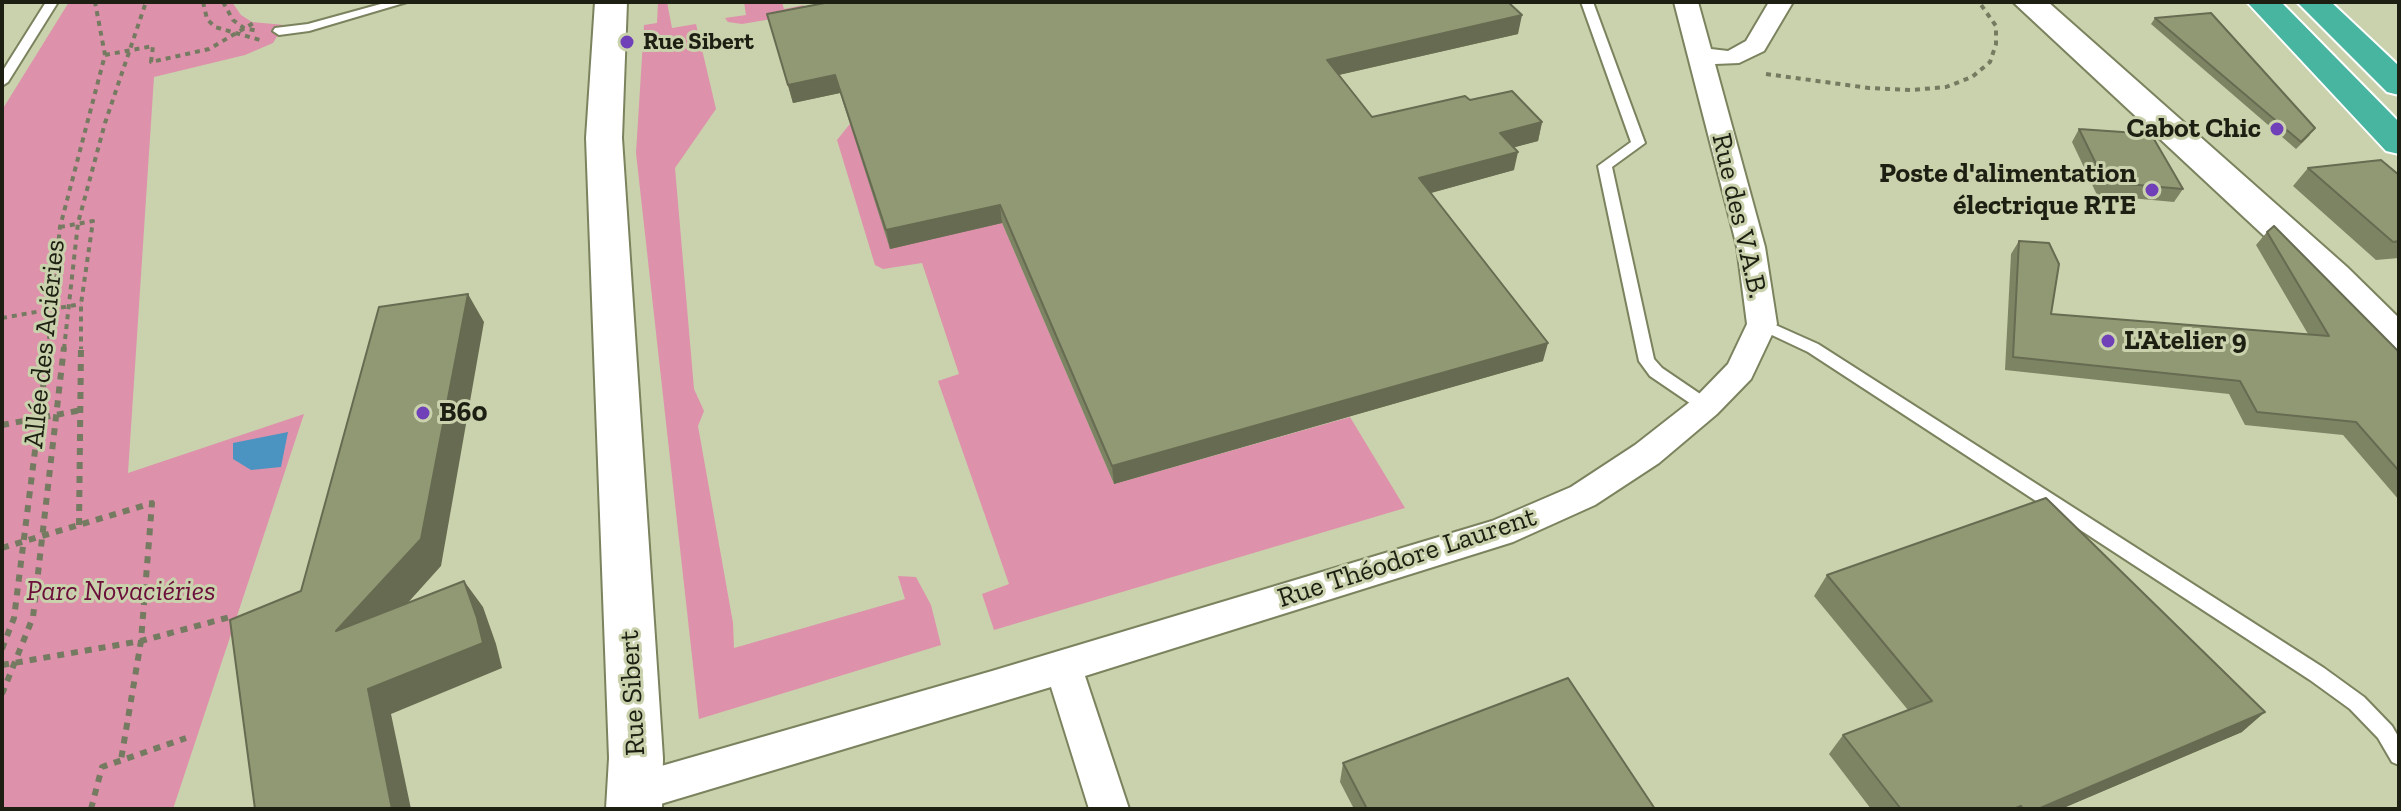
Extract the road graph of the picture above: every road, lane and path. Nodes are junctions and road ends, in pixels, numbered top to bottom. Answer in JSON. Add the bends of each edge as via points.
{"nodes":[{"id":1,"x":52,"y":2,"type":"edge"},
{"id":2,"x":95,"y":2,"type":"edge"},
{"id":3,"x":146,"y":2,"type":"edge"},
{"id":4,"x":223,"y":2,"type":"edge"},
{"id":5,"x":401,"y":2,"type":"edge"},
{"id":6,"x":611,"y":2,"type":"edge"},
{"id":7,"x":1587,"y":2,"type":"edge"},
{"id":8,"x":1686,"y":2,"type":"edge"},
{"id":9,"x":1781,"y":2,"type":"edge"},
{"id":10,"x":1979,"y":2,"type":"edge"},
{"id":11,"x":2029,"y":2,"type":"edge"},
{"id":12,"x":2263,"y":2,"type":"edge"},
{"id":13,"x":2313,"y":2,"type":"edge"},
{"id":14,"x":2334,"y":2,"type":"edge"},
{"id":15,"x":260,"y":19,"type":"dead end"},
{"id":16,"x":244,"y":28,"type":"junction"},
{"id":17,"x":279,"y":31,"type":"joint"},
{"id":18,"x":129,"y":51,"type":"junction"},
{"id":19,"x":105,"y":55,"type":"junction"},
{"id":20,"x":1701,"y":56,"type":"junction"},
{"id":21,"x":2372,"y":57,"type":"junction"},
{"id":22,"x":1762,"y":73,"type":"dead end"},
{"id":23,"x":2,"y":82,"type":"edge"},
{"id":24,"x":2399,"y":85,"type":"edge"},
{"id":25,"x":2399,"y":143,"type":"edge"},
{"id":26,"x":78,"y":223,"type":"junction"},
{"id":27,"x":60,"y":227,"type":"junction"},
{"id":28,"x":81,"y":304,"type":"junction"},
{"id":29,"x":67,"y":306,"type":"junction"},
{"id":30,"x":53,"y":309,"type":"junction"},
{"id":31,"x":2,"y":318,"type":"edge"},
{"id":32,"x":1762,"y":324,"type":"junction"},
{"id":33,"x":2399,"y":343,"type":"edge"},
{"id":34,"x":1706,"y":406,"type":"junction"},
{"id":35,"x":82,"y":410,"type":"junction"},
{"id":36,"x":58,"y":415,"type":"junction"},
{"id":37,"x":41,"y":418,"type":"junction"},
{"id":38,"x":2,"y":425,"type":"edge"},
{"id":39,"x":79,"y":525,"type":"junction"},
{"id":40,"x":43,"y":536,"type":"junction"},
{"id":41,"x":22,"y":542,"type":"junction"},
{"id":42,"x":2,"y":548,"type":"edge"},
{"id":43,"x":230,"y":617,"type":"edge"},
{"id":44,"x":141,"y":641,"type":"junction"},
{"id":45,"x":2,"y":649,"type":"edge"},
{"id":46,"x":15,"y":663,"type":"junction"},
{"id":47,"x":2,"y":665,"type":"edge"},
{"id":48,"x":1063,"y":666,"type":"junction"},
{"id":49,"x":2,"y":694,"type":"edge"},
{"id":50,"x":186,"y":738,"type":"dead end"},
{"id":51,"x":2399,"y":756,"type":"edge"},
{"id":52,"x":121,"y":760,"type":"junction"},
{"id":53,"x":636,"y":801,"type":"edge"},
{"id":54,"x":91,"y":809,"type":"edge"},
{"id":55,"x":1109,"y":809,"type":"edge"}],
"edges":[{"from":1,"to":23,"type":"lane"},
{"from":2,"to":19,"type":"path"},
{"from":3,"to":18,"type":"path","name":"Allée des Aciéries"},
{"from":4,"to":16,"type":"path"},
{"from":5,"to":17,"type":"lane"},
{"from":6,"to":53,"type":"street","name":"Rue Sibert","via":[[604,138]]},
{"from":7,"to":34,"type":"lane","via":[[1638,143],[1605,166],[1644,352],[1656,372]]},
{"from":8,"to":20,"type":"street","name":"Rue des V.A.B."},
{"from":9,"to":20,"type":"street","via":[[1747,52],[1730,58]]},
{"from":10,"to":22,"type":"path","via":[[1996,26],[1990,62],[1972,77],[1946,87],[1869,88]]},
{"from":11,"to":33,"type":"street"},
{"from":12,"to":25,"type":"highway"},
{"from":13,"to":21,"type":"highway"},
{"from":14,"to":21,"type":"highway"},
{"from":15,"to":16,"type":"path"},
{"from":16,"to":17,"type":"path"},
{"from":16,"to":18,"type":"path","via":[[209,49],[151,62],[153,46]]},
{"from":18,"to":19,"type":"path"},
{"from":18,"to":26,"type":"path","name":"Allée des Aciéries"},
{"from":19,"to":27,"type":"path"},
{"from":20,"to":32,"type":"street","name":"Rue des V.A.B.","via":[[1751,247]]},
{"from":21,"to":24,"type":"highway"},
{"from":26,"to":27,"type":"path"},
{"from":26,"to":28,"type":"path","via":[[93,221]]},
{"from":26,"to":29,"type":"path","name":"Allée des Aciéries"},
{"from":27,"to":30,"type":"path"},
{"from":28,"to":29,"type":"path"},
{"from":28,"to":35,"type":"path"},
{"from":29,"to":30,"type":"path"},
{"from":29,"to":36,"type":"path","name":"Allée des Aciéries"},
{"from":30,"to":31,"type":"path"},
{"from":30,"to":37,"type":"path"},
{"from":32,"to":34,"type":"street","name":"Rue des V.A.B.","via":[[1740,371]]},
{"from":32,"to":51,"type":"lane","via":[[1813,348],[2317,674],[2357,703]]},
{"from":34,"to":48,"type":"street","name":"Rue Théodore Laurent","via":[[1583,496],[1501,532]]},
{"from":35,"to":36,"type":"path"},
{"from":35,"to":39,"type":"path"},
{"from":36,"to":37,"type":"path"},
{"from":36,"to":40,"type":"path","name":"Allée des Aciéries"},
{"from":37,"to":38,"type":"path"},
{"from":37,"to":41,"type":"path"},
{"from":39,"to":40,"type":"path"},
{"from":39,"to":44,"type":"path","via":[[152,503]]},
{"from":40,"to":41,"type":"path"},
{"from":40,"to":46,"type":"path","name":"Allée des Aciéries","via":[[33,617]]},
{"from":41,"to":42,"type":"path"},
{"from":41,"to":45,"type":"path","via":[[14,618]]},
{"from":43,"to":44,"type":"path"},
{"from":44,"to":46,"type":"path"},
{"from":44,"to":52,"type":"path"},
{"from":46,"to":47,"type":"path"},
{"from":46,"to":49,"type":"path","name":"Allée des Aciéries"},
{"from":48,"to":53,"type":"street","name":"Rue Théodore Laurent"},
{"from":48,"to":55,"type":"street"},
{"from":50,"to":52,"type":"path"},
{"from":52,"to":54,"type":"path","via":[[102,767]]}]}
